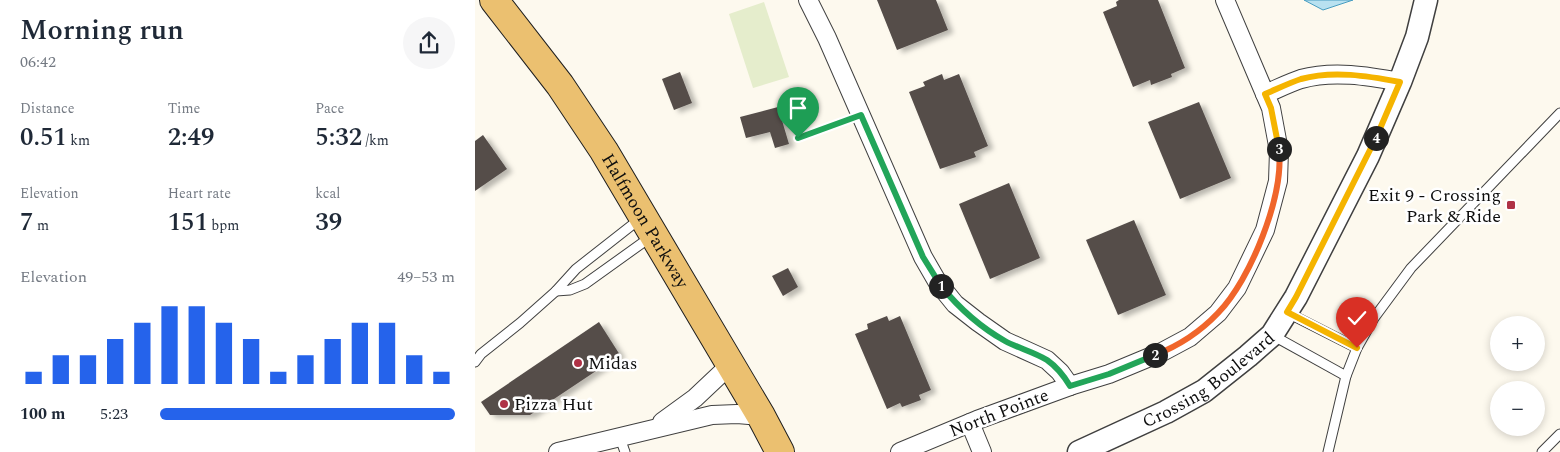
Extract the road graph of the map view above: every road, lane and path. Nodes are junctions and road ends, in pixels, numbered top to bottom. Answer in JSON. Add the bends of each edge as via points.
{"nodes":[{"id":1,"x":494,"y":0,"type":"edge"},
{"id":2,"x":808,"y":0,"type":"edge"},
{"id":3,"x":1225,"y":0,"type":"edge"},
{"id":4,"x":1427,"y":0,"type":"edge"},
{"id":5,"x":1400,"y":82,"type":"junction"},
{"id":6,"x":1265,"y":94,"type":"junction"},
{"id":7,"x":1560,"y":113,"type":"edge"},
{"id":8,"x":861,"y":115,"type":"junction"},
{"id":9,"x":798,"y":138,"type":"dead end"},
{"id":10,"x":648,"y":226,"type":"junction"},
{"id":11,"x":556,"y":290,"type":"junction"},
{"id":12,"x":1287,"y":312,"type":"junction"},
{"id":13,"x":1272,"y":334,"type":"junction"},
{"id":14,"x":1357,"y":348,"type":"junction"},
{"id":15,"x":478,"y":358,"type":"edge"},
{"id":16,"x":730,"y":365,"type":"junction"},
{"id":17,"x":1346,"y":376,"type":"junction"},
{"id":18,"x":1070,"y":386,"type":"junction"},
{"id":19,"x":761,"y":416,"type":"junction"},
{"id":20,"x":970,"y":423,"type":"junction"},
{"id":21,"x":655,"y":427,"type":"junction"},
{"id":22,"x":1560,"y":434,"type":"edge"},
{"id":23,"x":622,"y":445,"type":"edge"},
{"id":24,"x":583,"y":449,"type":"edge"},
{"id":25,"x":558,"y":452,"type":"edge"},
{"id":26,"x":780,"y":452,"type":"edge"},
{"id":27,"x":900,"y":452,"type":"edge"},
{"id":28,"x":982,"y":452,"type":"edge"},
{"id":29,"x":1079,"y":452,"type":"edge"},
{"id":30,"x":1328,"y":452,"type":"edge"},
{"id":31,"x":1541,"y":452,"type":"edge"}],
"edges":[{"from":1,"to":10,"type":"main road","name":"Halfmoon Parkway","via":[[560,85]]},
{"from":2,"to":8,"type":"street","name":"North Pointe"},
{"from":3,"to":6,"type":"street","name":"North Pointe"},
{"from":4,"to":5,"type":"street","name":"Crossing Boulevard"},
{"from":5,"to":6,"type":"street","via":[[1347,74],[1321,75]]},
{"from":5,"to":12,"type":"street","name":"Crossing Boulevard","via":[[1368,156]]},
{"from":6,"to":18,"type":"street","name":"North Pointe","via":[[1279,151],[1278,181],[1265,230],[1237,288],[1218,313],[1190,337],[1109,374]]},
{"from":7,"to":14,"type":"lane","via":[[1411,268],[1374,318]]},
{"from":8,"to":9,"type":"path"},
{"from":8,"to":18,"type":"street","name":"North Pointe","via":[[923,257],[938,283],[955,304],[978,322],[1005,341],[1047,360]]},
{"from":10,"to":11,"type":"lane","via":[[576,269]]},
{"from":10,"to":11,"type":"lane","via":[[585,284],[570,290]]},
{"from":10,"to":16,"type":"main road","name":"Halfmoon Parkway"},
{"from":11,"to":15,"type":"lane"},
{"from":12,"to":13,"type":"street","name":"Crossing Boulevard"},
{"from":12,"to":14,"type":"lane"},
{"from":13,"to":17,"type":"lane"},
{"from":13,"to":29,"type":"street","name":"Crossing Boulevard","via":[[1204,391]]},
{"from":14,"to":17,"type":"lane"},
{"from":16,"to":19,"type":"main road","name":"Halfmoon Parkway"},
{"from":16,"to":21,"type":"street","via":[[695,398]]},
{"from":17,"to":30,"type":"lane"},
{"from":18,"to":20,"type":"street","name":"North Pointe"},
{"from":19,"to":21,"type":"street","via":[[712,415]]},
{"from":19,"to":26,"type":"main road","name":"Halfmoon Parkway"},
{"from":20,"to":27,"type":"street","name":"North Pointe"},
{"from":20,"to":28,"type":"street"},
{"from":21,"to":23,"type":"street"},
{"from":22,"to":31,"type":"lane"},
{"from":23,"to":24,"type":"street"},
{"from":24,"to":25,"type":"street"}]}
